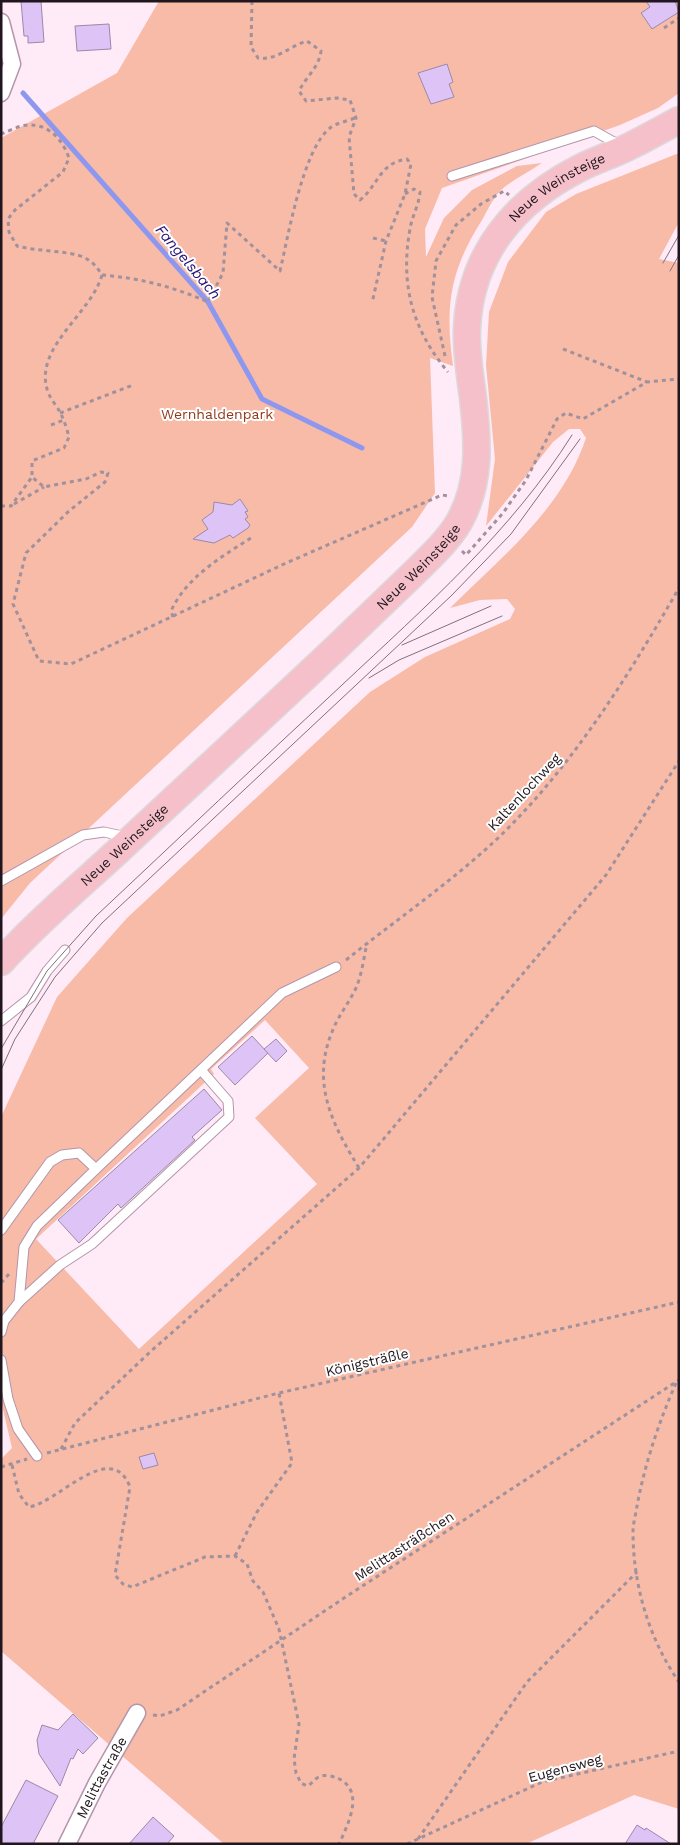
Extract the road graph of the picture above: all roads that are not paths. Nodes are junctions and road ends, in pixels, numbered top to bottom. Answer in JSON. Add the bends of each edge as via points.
{"nodes":[{"id":1,"x":1,"y":22,"type":"edge"},
{"id":2,"x":1,"y":93,"type":"edge"},
{"id":3,"x":679,"y":120,"type":"edge"},
{"id":4,"x":626,"y":148,"type":"junction"},
{"id":5,"x":452,"y":176,"type":"dead end"},
{"id":6,"x":132,"y":838,"type":"junction"},
{"id":7,"x":1,"y":881,"type":"edge"},
{"id":8,"x":65,"y":950,"type":"dead end"},
{"id":9,"x":1,"y":962,"type":"edge"},
{"id":10,"x":336,"y":967,"type":"road end"},
{"id":11,"x":1,"y":1021,"type":"edge"},
{"id":12,"x":201,"y":1070,"type":"junction"},
{"id":13,"x":96,"y":1169,"type":"junction"},
{"id":14,"x":1,"y":1230,"type":"edge"},
{"id":15,"x":19,"y":1302,"type":"junction"},
{"id":16,"x":1,"y":1332,"type":"edge"},
{"id":17,"x":1,"y":1360,"type":"edge"},
{"id":18,"x":37,"y":1456,"type":"dead end"},
{"id":19,"x":137,"y":1713,"type":"road end"},
{"id":20,"x":67,"y":1844,"type":"edge"}],
"edges":[{"from":1,"to":2,"type":"street","via":[[12,64]]},
{"from":3,"to":4,"type":"main road","name":"Neue Weinsteige"},
{"from":4,"to":5,"type":"lane","via":[[594,131]]},
{"from":4,"to":6,"type":"main road","name":"Neue Weinsteige","via":[[582,166],[550,184],[522,206],[490,247],[477,275],[470,302],[467,353],[478,452],[469,498],[459,521],[424,562]]},
{"from":6,"to":7,"type":"lane","via":[[104,832],[83,835]]},
{"from":6,"to":9,"type":"main road","name":"Neue Weinsteige"},
{"from":8,"to":11,"type":"lane","via":[[31,997]]},
{"from":10,"to":12,"type":"lane","via":[[282,993]]},
{"from":12,"to":13,"type":"lane"},
{"from":12,"to":15,"type":"lane","via":[[228,1101],[229,1117],[92,1244],[60,1265]]},
{"from":13,"to":14,"type":"lane","via":[[79,1153],[62,1154],[50,1162]]},
{"from":13,"to":15,"type":"lane","via":[[37,1226],[24,1248]]},
{"from":15,"to":16,"type":"lane","via":[[4,1321]]},
{"from":17,"to":18,"type":"lane","via":[[8,1399],[18,1429]]},
{"from":19,"to":20,"type":"street","name":"Melittastraße"}]}
